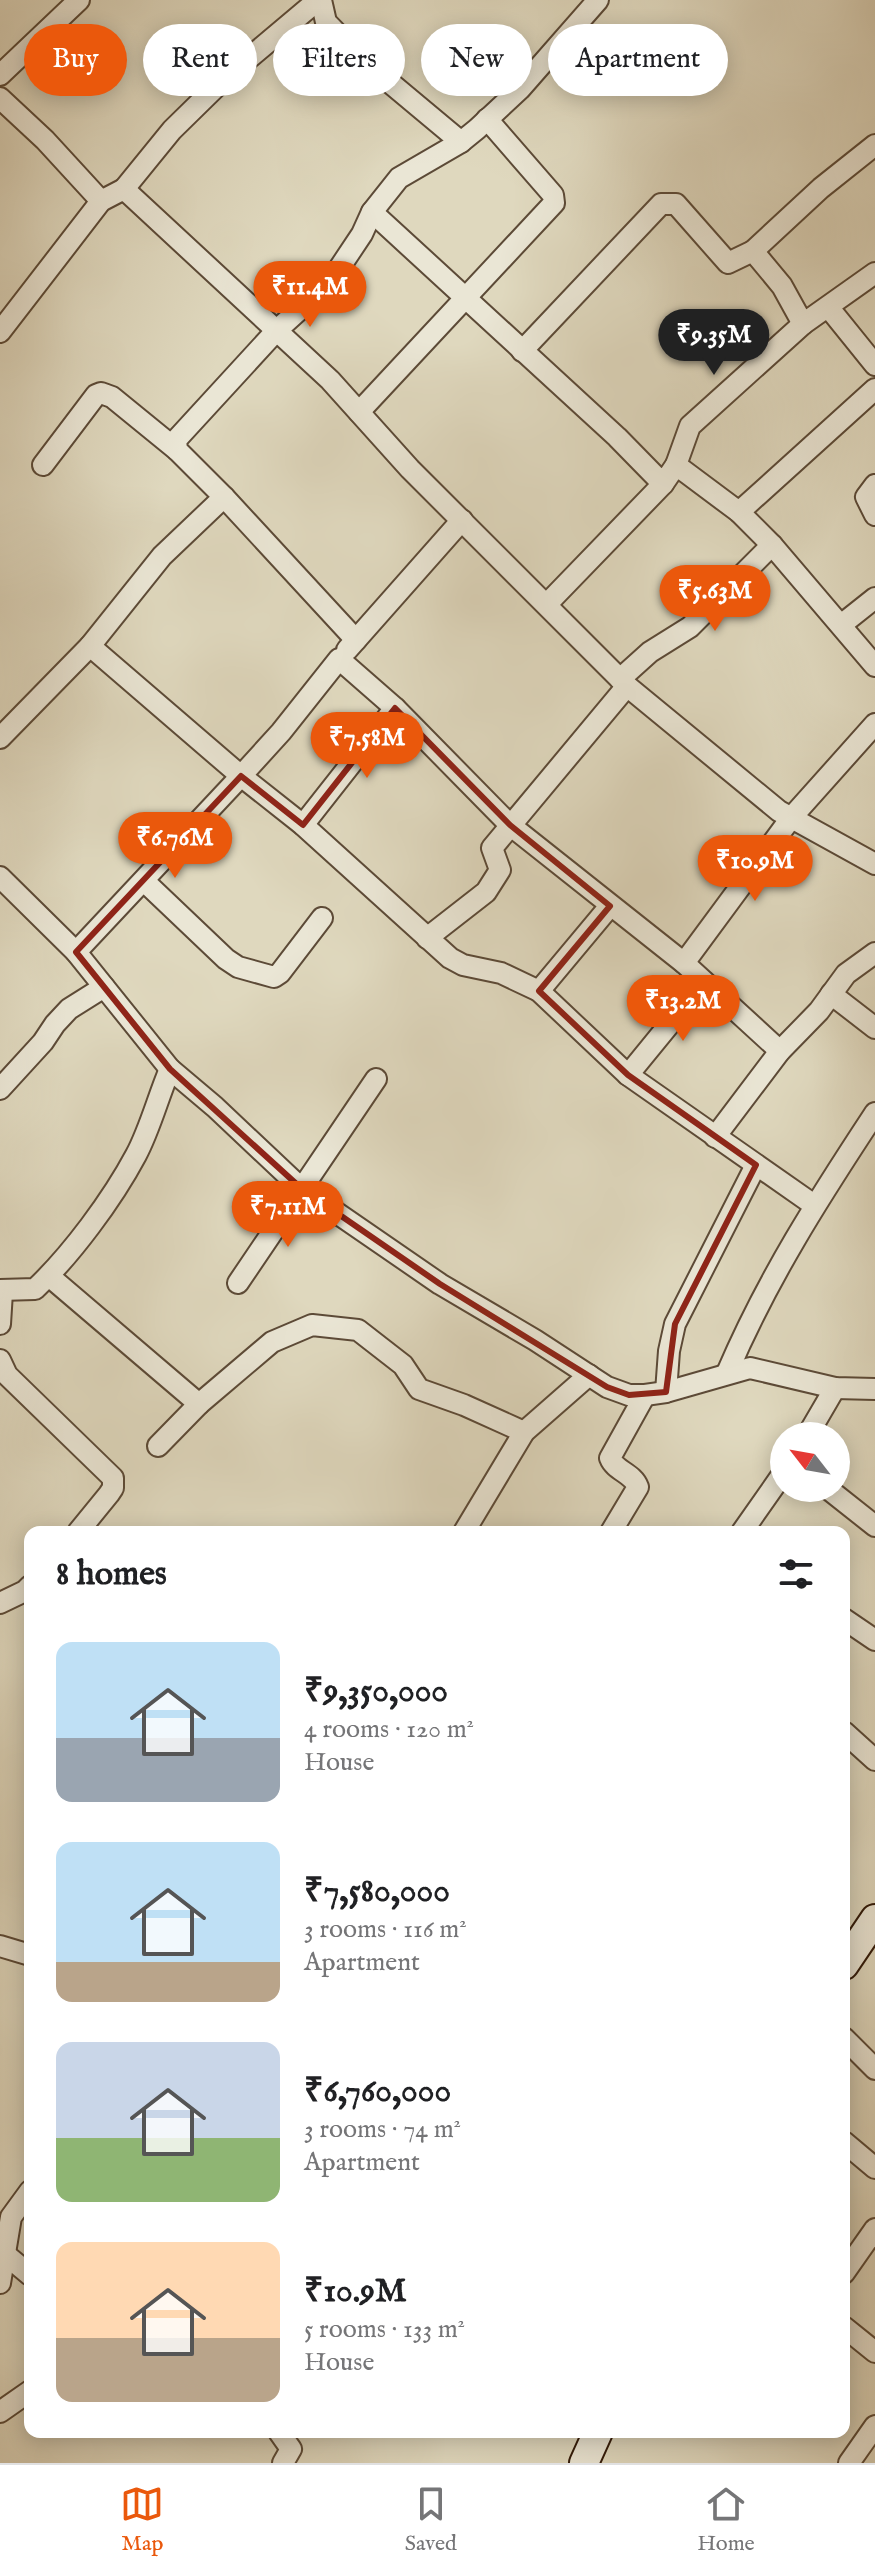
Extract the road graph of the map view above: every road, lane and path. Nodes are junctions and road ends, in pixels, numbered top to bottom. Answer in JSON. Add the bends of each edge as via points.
{"nodes":[{"id":1,"x":79,"y":0,"type":"edge"},
{"id":2,"x":320,"y":0,"type":"edge"},
{"id":3,"x":598,"y":0,"type":"edge"},
{"id":4,"x":0,"y":75,"type":"edge"},
{"id":5,"x":0,"y":98,"type":"edge"},
{"id":6,"x":487,"y":119,"type":"junction"},
{"id":7,"x":461,"y":142,"type":"junction"},
{"id":8,"x":875,"y":145,"type":"edge"},
{"id":9,"x":124,"y":189,"type":"junction"},
{"id":10,"x":101,"y":201,"type":"junction"},
{"id":11,"x":372,"y":212,"type":"junction"},
{"id":12,"x":753,"y":251,"type":"junction"},
{"id":13,"x":875,"y":273,"type":"edge"},
{"id":14,"x":465,"y":299,"type":"junction"},
{"id":15,"x":829,"y":308,"type":"junction"},
{"id":16,"x":803,"y":324,"type":"junction"},
{"id":17,"x":277,"y":330,"type":"junction"},
{"id":18,"x":0,"y":332,"type":"edge"},
{"id":19,"x":522,"y":351,"type":"junction"},
{"id":20,"x":875,"y":365,"type":"edge"},
{"id":21,"x":875,"y":389,"type":"edge"},
{"id":22,"x":359,"y":412,"type":"junction"},
{"id":23,"x":177,"y":450,"type":"junction"},
{"id":24,"x":43,"y":465,"type":"dead end"},
{"id":25,"x":676,"y":465,"type":"junction"},
{"id":26,"x":663,"y":484,"type":"junction"},
{"id":27,"x":875,"y":485,"type":"edge"},
{"id":28,"x":224,"y":497,"type":"junction"},
{"id":29,"x":739,"y":512,"type":"junction"},
{"id":30,"x":875,"y":515,"type":"edge"},
{"id":31,"x":462,"y":520,"type":"junction"},
{"id":32,"x":772,"y":545,"type":"junction"},
{"id":33,"x":875,"y":598,"type":"edge"},
{"id":34,"x":547,"y":604,"type":"junction"},
{"id":35,"x":841,"y":625,"type":"junction"},
{"id":36,"x":356,"y":640,"type":"junction"},
{"id":37,"x":90,"y":646,"type":"junction"},
{"id":38,"x":339,"y":659,"type":"junction"},
{"id":39,"x":875,"y":666,"type":"edge"},
{"id":40,"x":624,"y":682,"type":"junction"},
{"id":41,"x":395,"y":708,"type":"junction"},
{"id":42,"x":875,"y":724,"type":"edge"},
{"id":43,"x":0,"y":738,"type":"edge"},
{"id":44,"x":241,"y":776,"type":"junction"},
{"id":45,"x":791,"y":818,"type":"junction"},
{"id":46,"x":303,"y":825,"type":"junction"},
{"id":47,"x":510,"y":825,"type":"junction"},
{"id":48,"x":875,"y":864,"type":"edge"},
{"id":49,"x":0,"y":877,"type":"edge"},
{"id":50,"x":144,"y":881,"type":"junction"},
{"id":51,"x":610,"y":906,"type":"junction"},
{"id":52,"x":322,"y":918,"type":"dead end"},
{"id":53,"x":427,"y":938,"type":"junction"},
{"id":54,"x":76,"y":952,"type":"junction"},
{"id":55,"x":875,"y":953,"type":"edge"},
{"id":56,"x":684,"y":963,"type":"junction"},
{"id":57,"x":704,"y":982,"type":"junction"},
{"id":58,"x":104,"y":987,"type":"junction"},
{"id":59,"x":539,"y":991,"type":"junction"},
{"id":60,"x":831,"y":994,"type":"junction"},
{"id":61,"x":875,"y":1028,"type":"edge"},
{"id":62,"x":780,"y":1051,"type":"junction"},
{"id":63,"x":170,"y":1069,"type":"junction"},
{"id":64,"x":628,"y":1075,"type":"junction"},
{"id":65,"x":376,"y":1079,"type":"dead end"},
{"id":66,"x":0,"y":1089,"type":"edge"},
{"id":67,"x":875,"y":1113,"type":"edge"},
{"id":68,"x":715,"y":1137,"type":"junction"},
{"id":69,"x":756,"y":1165,"type":"junction"},
{"id":70,"x":302,"y":1189,"type":"junction"},
{"id":71,"x":814,"y":1205,"type":"junction"},
{"id":72,"x":49,"y":1276,"type":"junction"},
{"id":73,"x":238,"y":1283,"type":"dead end"},
{"id":74,"x":1,"y":1291,"type":"edge"},
{"id":75,"x":0,"y":1324,"type":"edge"},
{"id":76,"x":0,"y":1360,"type":"edge"},
{"id":77,"x":727,"y":1373,"type":"junction"},
{"id":78,"x":589,"y":1375,"type":"junction"},
{"id":79,"x":835,"y":1388,"type":"junction"},
{"id":80,"x":875,"y":1389,"type":"edge"},
{"id":81,"x":655,"y":1394,"type":"junction"},
{"id":82,"x":199,"y":1404,"type":"junction"},
{"id":83,"x":815,"y":1422,"type":"edge"},
{"id":84,"x":524,"y":1432,"type":"junction"},
{"id":85,"x":158,"y":1446,"type":"dead end"},
{"id":86,"x":770,"y":1492,"type":"edge"},
{"id":87,"x":845,"y":1502,"type":"edge"},
{"id":88,"x":83,"y":1526,"type":"edge"},
{"id":89,"x":468,"y":1526,"type":"edge"},
{"id":90,"x":615,"y":1526,"type":"edge"},
{"id":91,"x":746,"y":1526,"type":"edge"},
{"id":92,"x":875,"y":1526,"type":"edge"},
{"id":93,"x":24,"y":1589,"type":"edge"},
{"id":94,"x":0,"y":1603,"type":"edge"},
{"id":95,"x":850,"y":1623,"type":"edge"},
{"id":96,"x":875,"y":1640,"type":"edge"},
{"id":97,"x":850,"y":1737,"type":"edge"},
{"id":98,"x":875,"y":1760,"type":"edge"},
{"id":99,"x":875,"y":1919,"type":"edge"},
{"id":100,"x":0,"y":1946,"type":"edge"},
{"id":101,"x":24,"y":1953,"type":"edge"},
{"id":102,"x":850,"y":1956,"type":"edge"},
{"id":103,"x":850,"y":2044,"type":"edge"},
{"id":104,"x":875,"y":2069,"type":"edge"},
{"id":105,"x":850,"y":2147,"type":"edge"},
{"id":106,"x":875,"y":2168,"type":"edge"},
{"id":107,"x":24,"y":2199,"type":"edge"},
{"id":108,"x":875,"y":2229,"type":"edge"},
{"id":109,"x":3,"y":2252,"type":"edge"},
{"id":110,"x":850,"y":2264,"type":"edge"},
{"id":111,"x":24,"y":2270,"type":"edge"},
{"id":112,"x":0,"y":2283,"type":"edge"},
{"id":113,"x":850,"y":2332,"type":"edge"},
{"id":114,"x":875,"y":2352,"type":"edge"},
{"id":115,"x":24,"y":2395,"type":"edge"},
{"id":116,"x":0,"y":2412,"type":"edge"},
{"id":117,"x":875,"y":2426,"type":"edge"},
{"id":118,"x":283,"y":2438,"type":"edge"},
{"id":119,"x":595,"y":2438,"type":"edge"},
{"id":120,"x":283,"y":2463,"type":"edge"},
{"id":121,"x":584,"y":2463,"type":"edge"},
{"id":122,"x":849,"y":2463,"type":"edge"}],
"edges":[{"from":1,"to":4,"type":"street"},
{"from":2,"to":7,"type":"street","via":[[326,22],[364,61]]},
{"from":2,"to":9,"type":"street","via":[[223,80]]},
{"from":3,"to":6,"type":"street"},
{"from":5,"to":10,"type":"street"},
{"from":6,"to":7,"type":"street"},
{"from":6,"to":14,"type":"street","via":[[554,200]]},
{"from":7,"to":11,"type":"street","via":[[399,178]]},
{"from":8,"to":12,"type":"street"},
{"from":9,"to":10,"type":"street"},
{"from":9,"to":17,"type":"street"},
{"from":10,"to":18,"type":"street"},
{"from":11,"to":14,"type":"street"},
{"from":11,"to":17,"type":"street","via":[[330,282]]},
{"from":12,"to":16,"type":"street","via":[[782,286]]},
{"from":12,"to":19,"type":"street","via":[[728,263],[676,204],[661,204]]},
{"from":13,"to":15,"type":"street"},
{"from":14,"to":19,"type":"street"},
{"from":14,"to":22,"type":"street"},
{"from":15,"to":16,"type":"street"},
{"from":15,"to":20,"type":"street"},
{"from":16,"to":25,"type":"street","via":[[690,426]]},
{"from":17,"to":22,"type":"street"},
{"from":17,"to":23,"type":"street","via":[[176,440]]},
{"from":19,"to":26,"type":"street"},
{"from":21,"to":29,"type":"street"},
{"from":22,"to":31,"type":"street"},
{"from":23,"to":24,"type":"street","via":[[101,393]]},
{"from":23,"to":28,"type":"street"},
{"from":25,"to":26,"type":"street"},
{"from":25,"to":29,"type":"street"},
{"from":26,"to":34,"type":"street"},
{"from":27,"to":30,"type":"street","via":[[866,497]]},
{"from":28,"to":36,"type":"street"},
{"from":28,"to":37,"type":"street","via":[[162,556]]},
{"from":29,"to":32,"type":"street"},
{"from":31,"to":34,"type":"street"},
{"from":31,"to":36,"type":"street"},
{"from":32,"to":35,"type":"street"},
{"from":32,"to":40,"type":"street","via":[[690,627],[650,652]]},
{"from":33,"to":35,"type":"street"},
{"from":34,"to":40,"type":"street"},
{"from":35,"to":39,"type":"street"},
{"from":36,"to":38,"type":"street"},
{"from":37,"to":43,"type":"street"},
{"from":37,"to":44,"type":"street"},
{"from":38,"to":41,"type":"street"},
{"from":38,"to":44,"type":"street"},
{"from":40,"to":45,"type":"street"},
{"from":40,"to":47,"type":"street"},
{"from":41,"to":46,"type":"street"},
{"from":41,"to":47,"type":"street"},
{"from":42,"to":45,"type":"street"},
{"from":44,"to":46,"type":"street"},
{"from":44,"to":50,"type":"street"},
{"from":45,"to":48,"type":"street"},
{"from":45,"to":56,"type":"street"},
{"from":46,"to":53,"type":"street"},
{"from":47,"to":51,"type":"street"},
{"from":47,"to":53,"type":"street","via":[[492,848],[500,870],[486,892]]},
{"from":49,"to":54,"type":"street"},
{"from":50,"to":52,"type":"street","via":[[233,964],[268,978],[280,973]]},
{"from":50,"to":54,"type":"street"},
{"from":51,"to":56,"type":"street"},
{"from":51,"to":59,"type":"street"},
{"from":53,"to":59,"type":"street","via":[[463,965],[501,973]]},
{"from":54,"to":58,"type":"street"},
{"from":55,"to":60,"type":"street","via":[[846,974]]},
{"from":56,"to":57,"type":"street"},
{"from":57,"to":62,"type":"street"},
{"from":57,"to":64,"type":"street"},
{"from":58,"to":63,"type":"street"},
{"from":58,"to":66,"type":"street","via":[[62,1016]]},
{"from":59,"to":64,"type":"street"},
{"from":60,"to":61,"type":"street"},
{"from":60,"to":62,"type":"street"},
{"from":62,"to":68,"type":"street"},
{"from":63,"to":70,"type":"street"},
{"from":63,"to":72,"type":"street","via":[[137,1153]]},
{"from":64,"to":68,"type":"street"},
{"from":65,"to":70,"type":"street"},
{"from":67,"to":71,"type":"street"},
{"from":68,"to":69,"type":"street"},
{"from":69,"to":71,"type":"street"},
{"from":69,"to":81,"type":"street","via":[[675,1324]]},
{"from":70,"to":73,"type":"street"},
{"from":70,"to":78,"type":"street","via":[[440,1284]]},
{"from":71,"to":77,"type":"street","via":[[751,1315]]},
{"from":72,"to":74,"type":"street","via":[[35,1289]]},
{"from":72,"to":82,"type":"street"},
{"from":74,"to":75,"type":"street"},
{"from":76,"to":88,"type":"street","via":[[7,1375],[113,1478],[113,1488]]},
{"from":77,"to":79,"type":"street","via":[[750,1368]]},
{"from":77,"to":81,"type":"street"},
{"from":78,"to":81,"type":"street","via":[[629,1395]]},
{"from":78,"to":84,"type":"street"},
{"from":79,"to":80,"type":"street"},
{"from":79,"to":83,"type":"street"},
{"from":81,"to":90,"type":"street","via":[[610,1458],[638,1487]]},
{"from":82,"to":84,"type":"street","via":[[272,1342],[312,1325],[358,1330],[403,1365],[419,1389]]},
{"from":82,"to":85,"type":"street"},
{"from":84,"to":89,"type":"street"},
{"from":86,"to":91,"type":"street"},
{"from":87,"to":92,"type":"street"},
{"from":93,"to":94,"type":"street"},
{"from":95,"to":96,"type":"street"},
{"from":97,"to":98,"type":"street"},
{"from":99,"to":102,"type":"main road"},
{"from":100,"to":101,"type":"street"},
{"from":103,"to":104,"type":"street"},
{"from":105,"to":106,"type":"street"},
{"from":107,"to":109,"type":"street","via":[[11,2217]]},
{"from":108,"to":110,"type":"street"},
{"from":109,"to":111,"type":"street"},
{"from":109,"to":112,"type":"street"},
{"from":113,"to":114,"type":"street"},
{"from":115,"to":116,"type":"street"},
{"from":117,"to":122,"type":"street"},
{"from":118,"to":120,"type":"street","via":[[291,2449]]},
{"from":119,"to":121,"type":"main road"}]}
